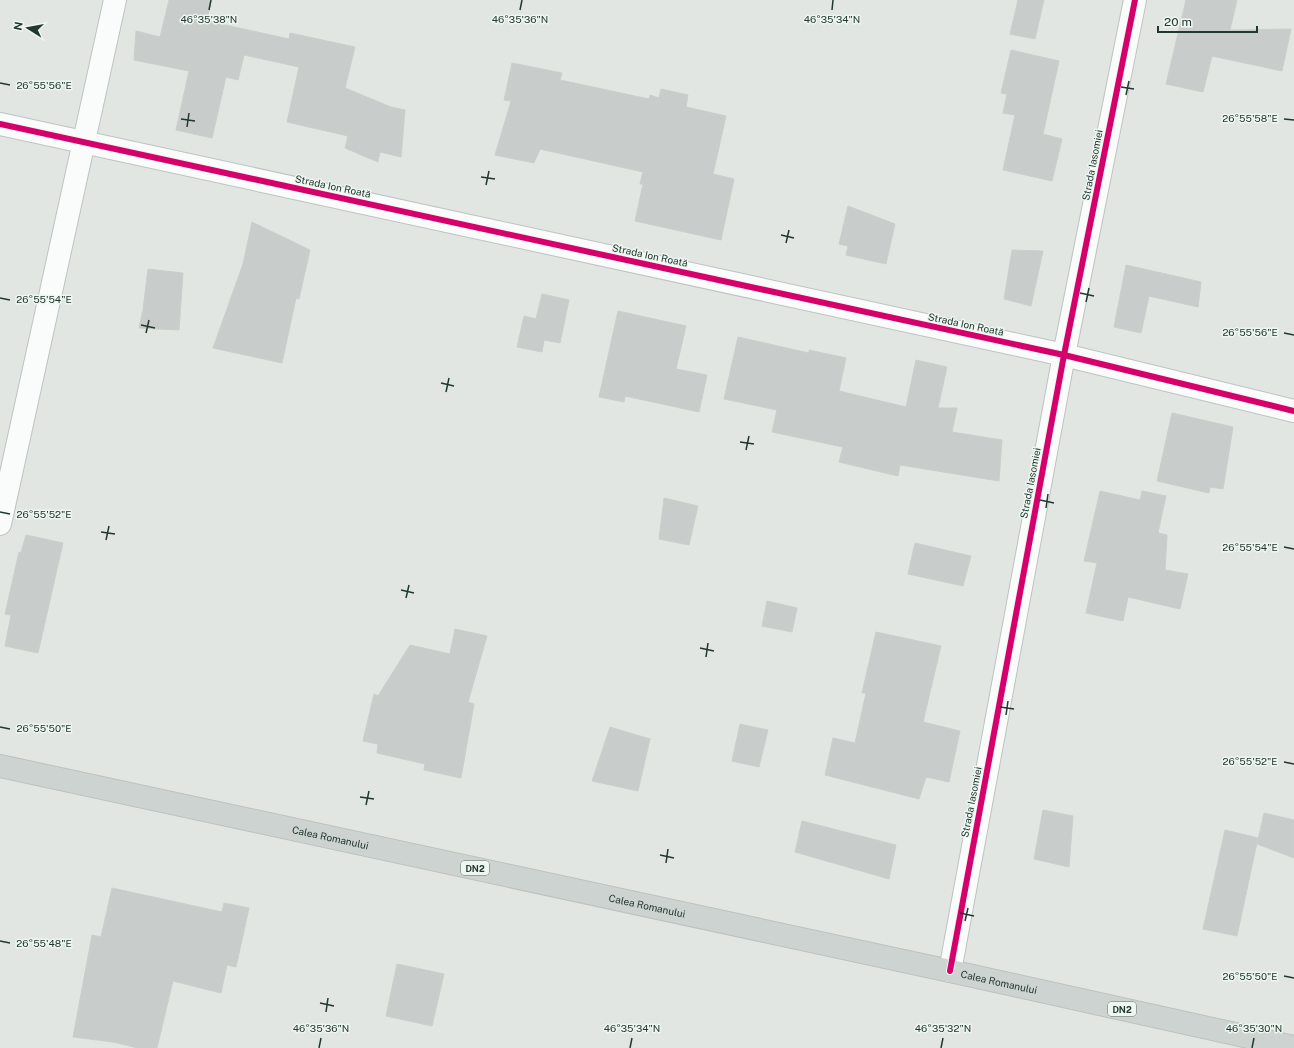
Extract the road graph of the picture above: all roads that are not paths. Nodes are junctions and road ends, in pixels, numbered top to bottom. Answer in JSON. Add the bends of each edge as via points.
{"nodes":[{"id":1,"x":114,"y":0,"type":"edge"},
{"id":2,"x":1135,"y":0,"type":"edge"},
{"id":3,"x":0,"y":124,"type":"edge"},
{"id":4,"x":84,"y":143,"type":"junction"},
{"id":5,"x":1064,"y":355,"type":"junction"},
{"id":6,"x":1294,"y":411,"type":"edge"},
{"id":7,"x":0,"y":524,"type":"edge"},
{"id":8,"x":0,"y":766,"type":"edge"},
{"id":9,"x":950,"y":971,"type":"junction"},
{"id":10,"x":1294,"y":1047,"type":"edge"}],
"edges":[{"from":1,"to":4,"type":"street"},
{"from":2,"to":5,"type":"street","name":"Strada Iasomiei"},
{"from":3,"to":4,"type":"street","name":"Strada Ion Roată"},
{"from":4,"to":5,"type":"street","name":"Strada Ion Roată"},
{"from":4,"to":7,"type":"street"},
{"from":5,"to":6,"type":"street","name":"Strada Ion Roată"},
{"from":5,"to":9,"type":"street","name":"Strada Iasomiei"},
{"from":8,"to":9,"type":"main road","name":"Calea Romanului","number":"DN2"},
{"from":9,"to":10,"type":"main road","name":"Calea Romanului","number":"DN2"}]}
